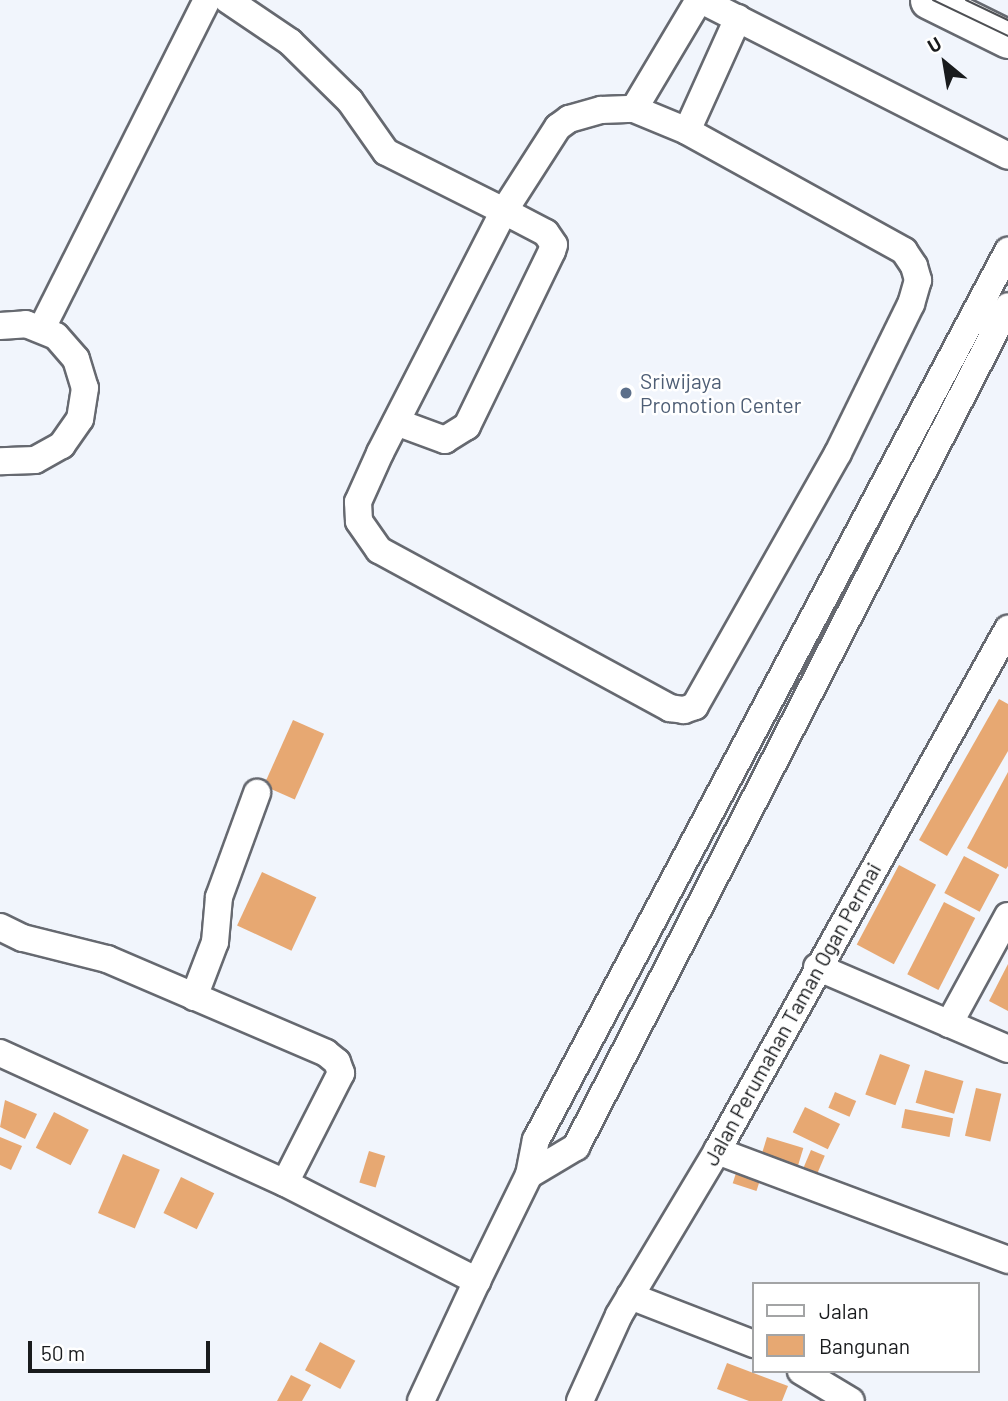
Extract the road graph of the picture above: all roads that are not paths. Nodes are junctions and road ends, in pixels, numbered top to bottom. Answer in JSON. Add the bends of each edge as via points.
{"nodes":[{"id":1,"x":207,"y":0,"type":"edge"},
{"id":2,"x":228,"y":0,"type":"edge"},
{"id":3,"x":700,"y":0,"type":"edge"},
{"id":4,"x":929,"y":0,"type":"edge"},
{"id":5,"x":738,"y":18,"type":"junction"},
{"id":6,"x":1008,"y":39,"type":"edge"},
{"id":7,"x":634,"y":109,"type":"junction"},
{"id":8,"x":687,"y":131,"type":"junction"},
{"id":9,"x":1008,"y":156,"type":"edge"},
{"id":10,"x":504,"y":211,"type":"junction"},
{"id":11,"x":1008,"y":251,"type":"edge"},
{"id":12,"x":1008,"y":306,"type":"edge"},
{"id":13,"x":0,"y":326,"type":"edge"},
{"id":14,"x":42,"y":328,"type":"junction"},
{"id":15,"x":396,"y":422,"type":"junction"},
{"id":16,"x":0,"y":461,"type":"edge"},
{"id":17,"x":1008,"y":629,"type":"edge"},
{"id":18,"x":999,"y":666,"type":"edge"},
{"id":19,"x":257,"y":793,"type":"dead end"},
{"id":20,"x":1008,"y":916,"type":"edge"},
{"id":21,"x":0,"y":927,"type":"edge"},
{"id":22,"x":817,"y":967,"type":"junction"},
{"id":23,"x":194,"y":997,"type":"junction"},
{"id":24,"x":949,"y":1024,"type":"junction"},
{"id":25,"x":1008,"y":1049,"type":"edge"},
{"id":26,"x":0,"y":1053,"type":"edge"},
{"id":27,"x":717,"y":1151,"type":"junction"},
{"id":28,"x":529,"y":1175,"type":"junction"},
{"id":29,"x":285,"y":1183,"type":"junction"},
{"id":30,"x":1008,"y":1260,"type":"edge"},
{"id":31,"x":477,"y":1281,"type":"junction"},
{"id":32,"x":631,"y":1296,"type":"junction"},
{"id":33,"x":752,"y":1343,"type":"edge"},
{"id":34,"x":804,"y":1373,"type":"edge"},
{"id":35,"x":421,"y":1401,"type":"edge"},
{"id":36,"x":580,"y":1401,"type":"edge"},
{"id":37,"x":851,"y":1401,"type":"edge"}],
"edges":[{"from":1,"to":14,"type":"street"},
{"from":2,"to":10,"type":"street","via":[[290,42],[350,101],[386,152]]},
{"from":3,"to":5,"type":"street"},
{"from":3,"to":7,"type":"street"},
{"from":4,"to":6,"type":"highway"},
{"from":5,"to":8,"type":"street"},
{"from":5,"to":9,"type":"street"},
{"from":7,"to":8,"type":"street"},
{"from":7,"to":10,"type":"street","via":[[589,113],[558,127]]},
{"from":8,"to":15,"type":"street","via":[[904,251],[918,281],[838,453],[695,706],[670,708],[379,551],[366,536],[358,502]]},
{"from":10,"to":15,"type":"street"},
{"from":10,"to":15,"type":"street","via":[[540,229],[554,246],[467,426],[445,440]]},
{"from":11,"to":28,"type":"street","via":[[536,1140]]},
{"from":12,"to":28,"type":"street","via":[[576,1147]]},
{"from":13,"to":14,"type":"street"},
{"from":14,"to":16,"type":"street","via":[[56,336],[76,359],[85,388],[80,419],[50,454],[20,463]]},
{"from":17,"to":18,"type":"street","name":"Jalan Perumahan Taman Ogan Permai"},
{"from":18,"to":22,"type":"street","name":"Jalan Perumahan Taman Ogan Permai"},
{"from":19,"to":23,"type":"street","via":[[219,897],[215,942]]},
{"from":20,"to":24,"type":"street"},
{"from":21,"to":23,"type":"street","via":[[23,938],[107,959]]},
{"from":22,"to":24,"type":"street"},
{"from":22,"to":27,"type":"street","name":"Jalan Perumahan Taman Ogan Permai"},
{"from":23,"to":29,"type":"street","via":[[326,1053],[337,1062],[341,1073]]},
{"from":24,"to":25,"type":"street"},
{"from":26,"to":29,"type":"street"},
{"from":27,"to":30,"type":"street"},
{"from":27,"to":32,"type":"street","name":"Jalan Perumahan Taman Ogan Permai"},
{"from":28,"to":31,"type":"street"},
{"from":29,"to":31,"type":"street"},
{"from":31,"to":35,"type":"street"},
{"from":32,"to":33,"type":"street"},
{"from":32,"to":36,"type":"street","name":"Jalan Perumahan Taman Ogan Permai"},
{"from":34,"to":37,"type":"street"}]}
